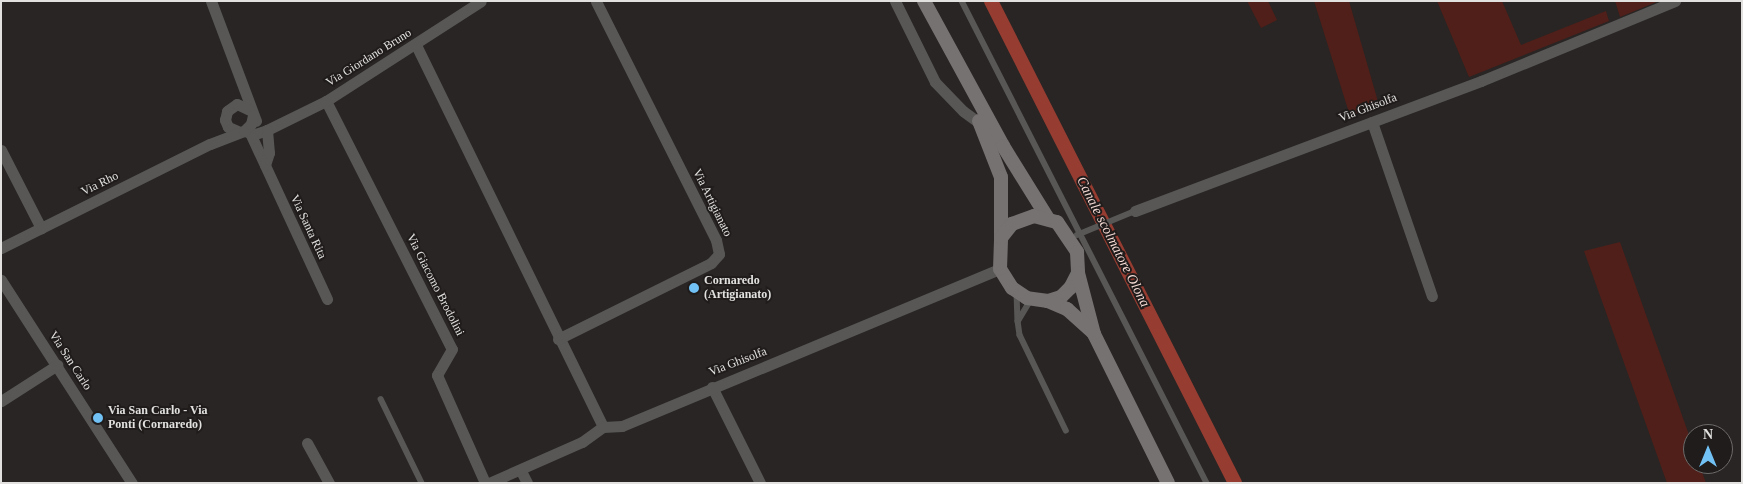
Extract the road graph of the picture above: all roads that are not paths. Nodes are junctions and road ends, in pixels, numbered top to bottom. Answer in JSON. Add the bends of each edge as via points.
{"nodes":[{"id":1,"x":211,"y":1,"type":"edge"},
{"id":2,"x":482,"y":1,"type":"edge"},
{"id":3,"x":596,"y":1,"type":"edge"},
{"id":4,"x":895,"y":1,"type":"edge"},
{"id":5,"x":924,"y":1,"type":"edge"},
{"id":6,"x":962,"y":1,"type":"edge"},
{"id":7,"x":1675,"y":1,"type":"edge"},
{"id":8,"x":416,"y":45,"type":"junction"},
{"id":9,"x":950,"y":54,"type":"junction"},
{"id":10,"x":238,"y":71,"type":"junction"},
{"id":11,"x":326,"y":101,"type":"junction"},
{"id":12,"x":235,"y":105,"type":"junction"},
{"id":13,"x":251,"y":112,"type":"junction"},
{"id":14,"x":1372,"y":122,"type":"junction"},
{"id":15,"x":226,"y":123,"type":"junction"},
{"id":16,"x":981,"y":124,"type":"junction"},
{"id":17,"x":267,"y":130,"type":"junction"},
{"id":18,"x":245,"y":132,"type":"junction"},
{"id":19,"x":210,"y":144,"type":"junction"},
{"id":20,"x":1,"y":150,"type":"edge"},
{"id":21,"x":265,"y":165,"type":"junction"},
{"id":22,"x":1135,"y":211,"type":"joint"},
{"id":23,"x":1047,"y":217,"type":"junction"},
{"id":24,"x":41,"y":228,"type":"junction"},
{"id":25,"x":1074,"y":236,"type":"junction"},
{"id":26,"x":1002,"y":238,"type":"junction"},
{"id":27,"x":1,"y":248,"type":"edge"},
{"id":28,"x":1000,"y":269,"type":"junction"},
{"id":29,"x":1078,"y":273,"type":"junction"},
{"id":30,"x":1,"y":280,"type":"edge"},
{"id":31,"x":1017,"y":291,"type":"junction"},
{"id":32,"x":1432,"y":296,"type":"dead end"},
{"id":33,"x":1032,"y":299,"type":"junction"},
{"id":34,"x":327,"y":300,"type":"dead end"},
{"id":35,"x":1048,"y":301,"type":"junction"},
{"id":36,"x":1018,"y":321,"type":"junction"},
{"id":37,"x":1094,"y":334,"type":"junction"},
{"id":38,"x":558,"y":339,"type":"junction"},
{"id":39,"x":57,"y":365,"type":"junction"},
{"id":40,"x":712,"y":387,"type":"junction"},
{"id":41,"x":381,"y":399,"type":"dead end"},
{"id":42,"x":1,"y":401,"type":"edge"},
{"id":43,"x":603,"y":427,"type":"junction"},
{"id":44,"x":1066,"y":430,"type":"dead end"},
{"id":45,"x":307,"y":443,"type":"dead end"},
{"id":46,"x":521,"y":471,"type":"junction"},
{"id":47,"x":132,"y":483,"type":"edge"},
{"id":48,"x":329,"y":483,"type":"edge"},
{"id":49,"x":422,"y":483,"type":"edge"},
{"id":50,"x":487,"y":483,"type":"edge"},
{"id":51,"x":527,"y":483,"type":"edge"},
{"id":52,"x":760,"y":483,"type":"edge"},
{"id":53,"x":1168,"y":483,"type":"edge"},
{"id":54,"x":1207,"y":483,"type":"edge"}],
"edges":[{"from":1,"to":10,"type":"street"},
{"from":2,"to":8,"type":"street","name":"Via Giordano Bruno"},
{"from":3,"to":38,"type":"street","name":"Via Artigianato","via":[[716,240],[719,254],[711,263]]},
{"from":4,"to":16,"type":"street","via":[[935,82],[963,112]]},
{"from":5,"to":9,"type":"main road"},
{"from":6,"to":25,"type":"lane"},
{"from":7,"to":14,"type":"street","name":"Via Ghisolfa"},
{"from":8,"to":11,"type":"street","name":"Via Giordano Bruno"},
{"from":8,"to":38,"type":"street"},
{"from":9,"to":16,"type":"main road"},
{"from":9,"to":23,"type":"main road"},
{"from":10,"to":12,"type":"street"},
{"from":10,"to":13,"type":"street"},
{"from":11,"to":17,"type":"street","name":"Via Giordano Bruno"},
{"from":11,"to":50,"type":"street","name":"Via Giacomo Brodolini","via":[[452,349],[437,375]]},
{"from":12,"to":13,"type":"street"},
{"from":12,"to":15,"type":"street","via":[[227,111]]},
{"from":13,"to":17,"type":"street"},
{"from":13,"to":18,"type":"street","via":[[251,124]]},
{"from":14,"to":22,"type":"street","name":"Via Ghisolfa"},
{"from":14,"to":32,"type":"street"},
{"from":15,"to":18,"type":"street","via":[[232,130]]},
{"from":15,"to":19,"type":"street","name":"Via Rho"},
{"from":16,"to":26,"type":"main road","via":[[1001,177]]},
{"from":17,"to":18,"type":"street","name":"Via Giordano Bruno"},
{"from":17,"to":21,"type":"street","via":[[269,153]]},
{"from":18,"to":19,"type":"street","name":"Via Rho"},
{"from":18,"to":21,"type":"street","name":"Via Santa Rita"},
{"from":19,"to":24,"type":"street","name":"Via Rho"},
{"from":20,"to":24,"type":"street"},
{"from":21,"to":34,"type":"street","name":"Via Santa Rita"},
{"from":22,"to":25,"type":"lane","name":"Via Ghisolfa"},
{"from":23,"to":25,"type":"main road"},
{"from":23,"to":26,"type":"main road","via":[[1022,219]]},
{"from":24,"to":27,"type":"street","name":"Via Rho"},
{"from":25,"to":29,"type":"main road"},
{"from":25,"to":54,"type":"lane"},
{"from":26,"to":28,"type":"main road"},
{"from":28,"to":31,"type":"main road"},
{"from":28,"to":40,"type":"street","name":"Via Ghisolfa"},
{"from":29,"to":35,"type":"main road","via":[[1061,297]]},
{"from":29,"to":37,"type":"main road"},
{"from":30,"to":39,"type":"street","name":"Via San Carlo"},
{"from":31,"to":33,"type":"main road"},
{"from":31,"to":36,"type":"lane"},
{"from":33,"to":35,"type":"main road"},
{"from":33,"to":36,"type":"lane"},
{"from":35,"to":37,"type":"main road","via":[[1067,309]]},
{"from":36,"to":44,"type":"lane","via":[[1020,335]]},
{"from":37,"to":53,"type":"main road"},
{"from":38,"to":43,"type":"street"},
{"from":39,"to":42,"type":"street"},
{"from":39,"to":47,"type":"street","name":"Via San Carlo"},
{"from":40,"to":43,"type":"street","name":"Via Ghisolfa","via":[[622,426]]},
{"from":40,"to":52,"type":"street"},
{"from":41,"to":49,"type":"lane"},
{"from":43,"to":46,"type":"street","name":"Via Ghisolfa","via":[[582,442]]},
{"from":45,"to":48,"type":"street"},
{"from":46,"to":50,"type":"street","name":"Via Ghisolfa"},
{"from":46,"to":51,"type":"street"}]}
